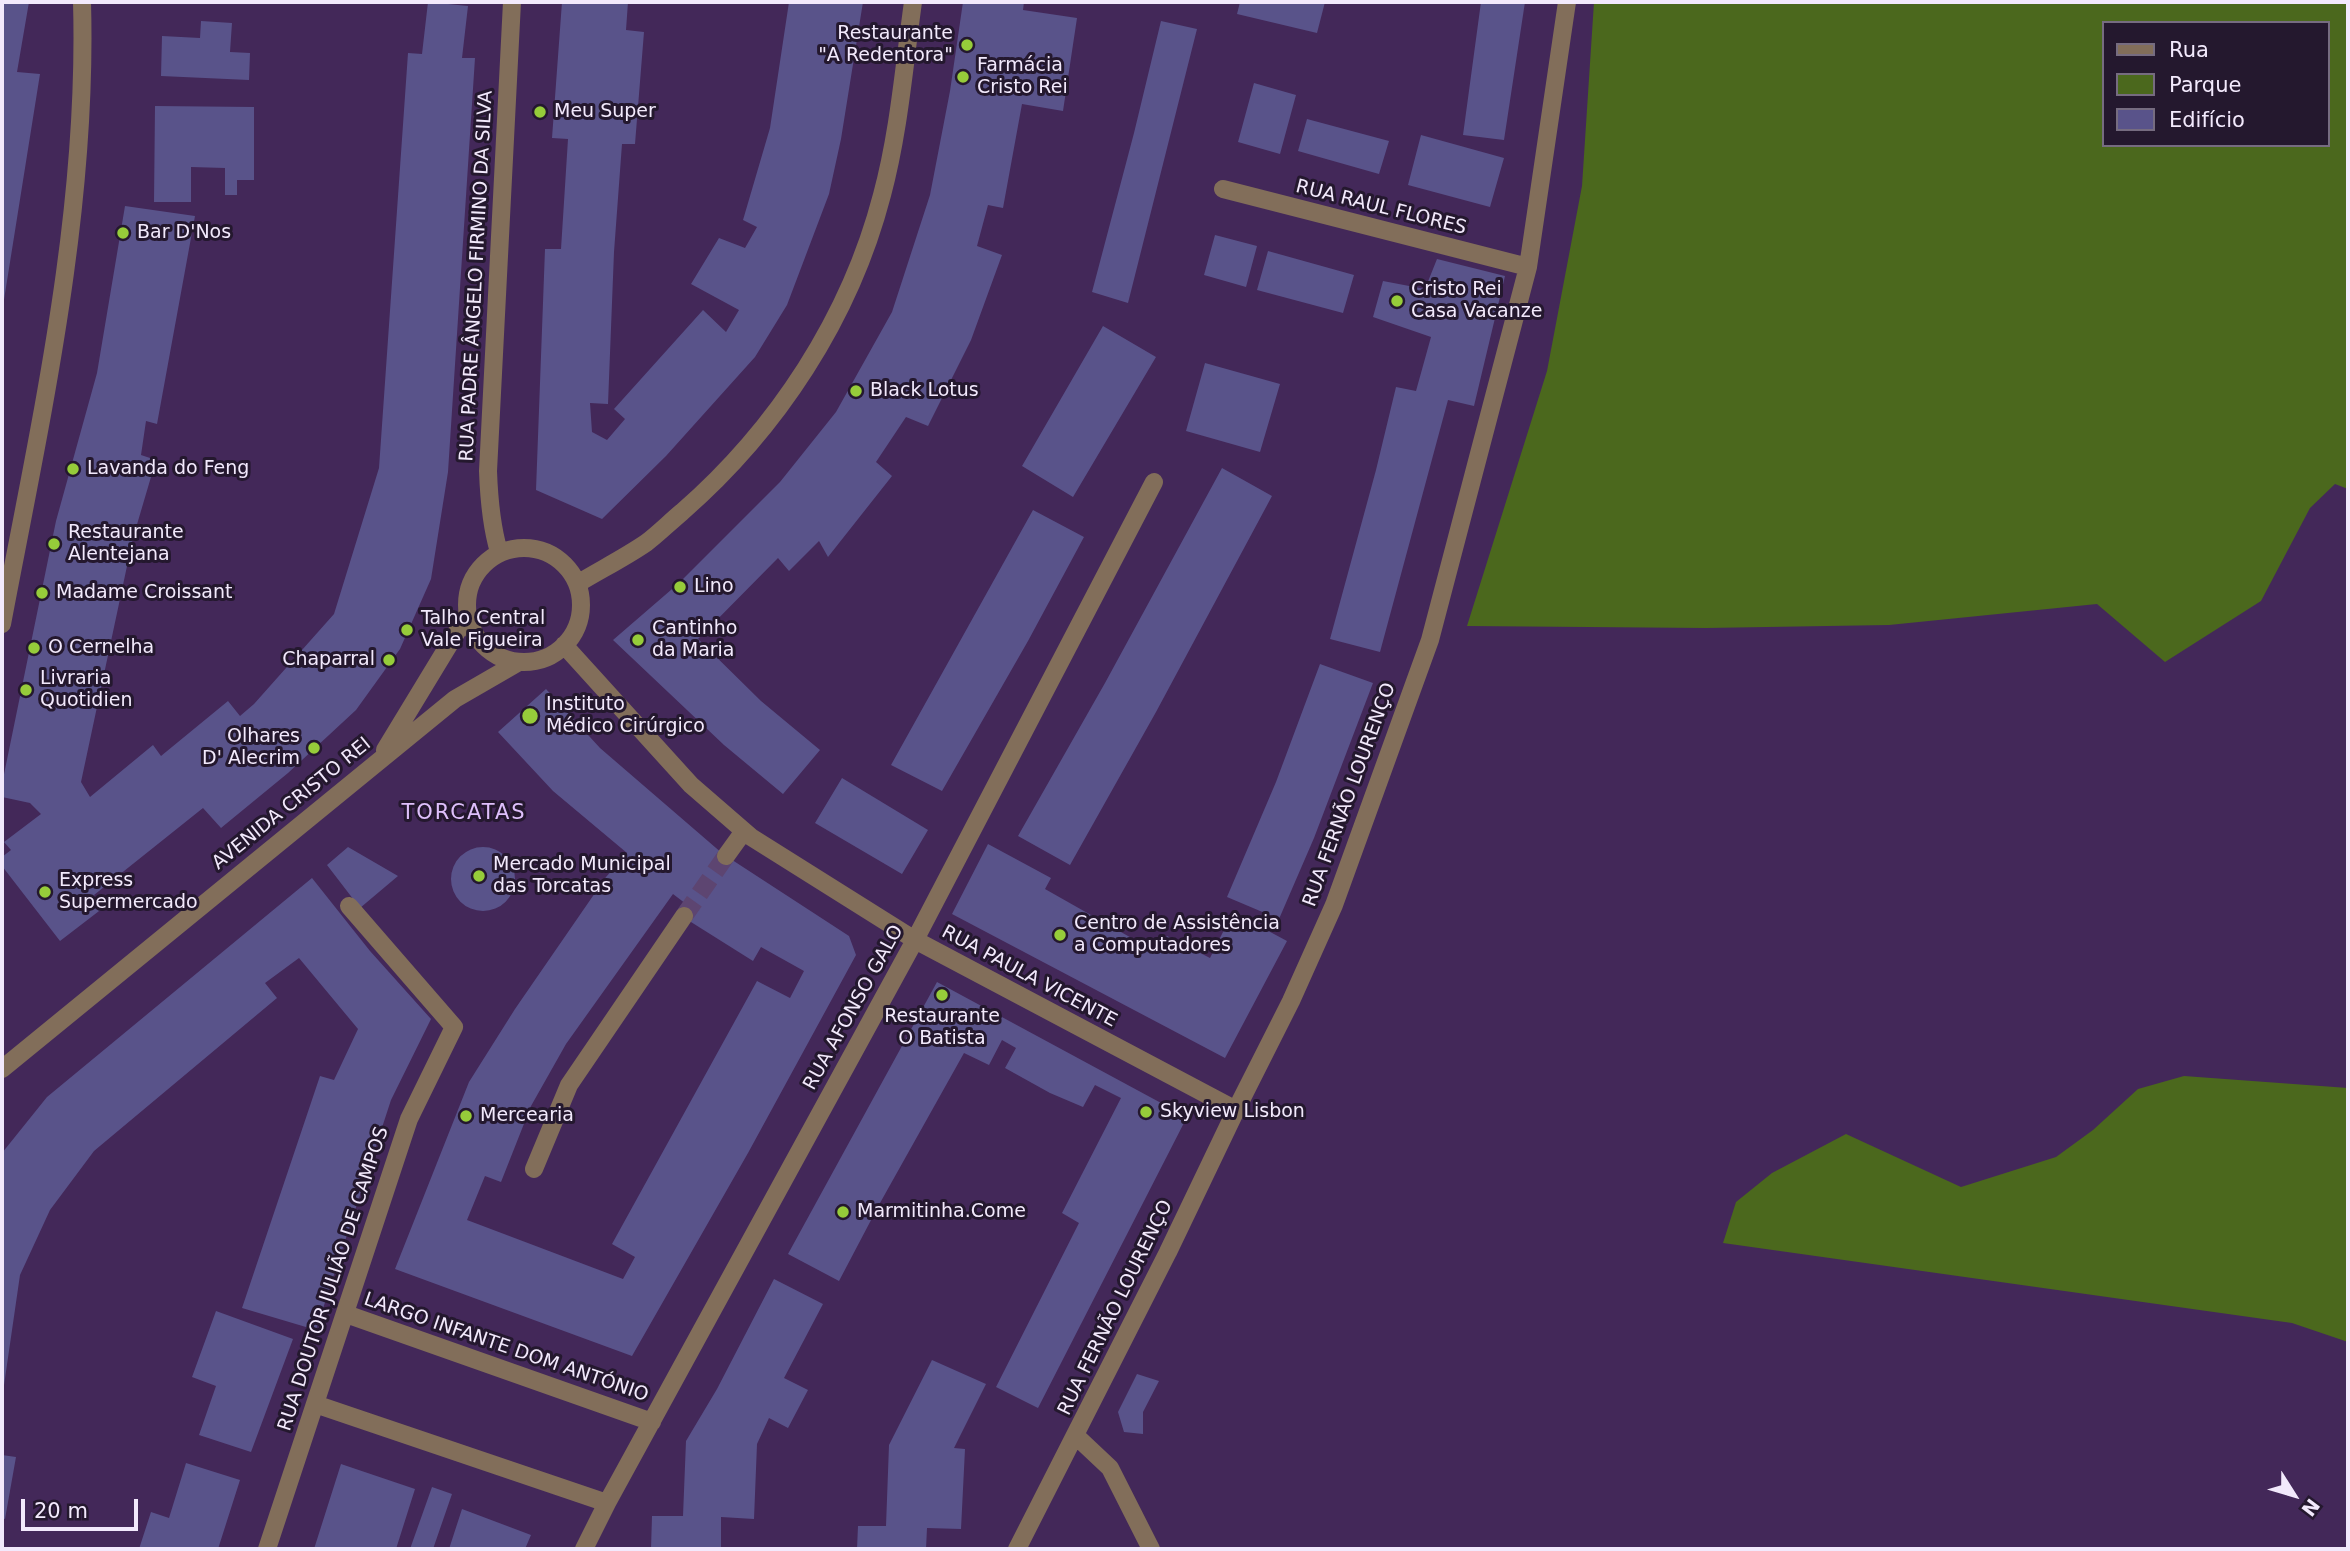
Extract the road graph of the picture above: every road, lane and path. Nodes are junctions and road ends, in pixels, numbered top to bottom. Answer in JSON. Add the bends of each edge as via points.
{"nodes":[{"id":1,"x":82,"y":2,"type":"edge"},
{"id":2,"x":512,"y":2,"type":"edge"},
{"id":3,"x":913,"y":2,"type":"edge"},
{"id":4,"x":1567,"y":2,"type":"edge"},
{"id":5,"x":1223,"y":189,"type":"dead end"},
{"id":6,"x":1528,"y":267,"type":"junction"},
{"id":7,"x":1154,"y":482,"type":"dead end"},
{"id":8,"x":499,"y":552,"type":"junction"},
{"id":9,"x":577,"y":584,"type":"junction"},
{"id":10,"x":467,"y":615,"type":"junction"},
{"id":11,"x":2,"y":624,"type":"edge"},
{"id":12,"x":564,"y":645,"type":"junction"},
{"id":13,"x":519,"y":662,"type":"junction"},
{"id":14,"x":377,"y":762,"type":"junction"},
{"id":15,"x":744,"y":831,"type":"junction"},
{"id":16,"x":726,"y":856,"type":"tunnel mouth"},
{"id":17,"x":349,"y":906,"type":"dead end"},
{"id":18,"x":684,"y":916,"type":"tunnel mouth"},
{"id":19,"x":915,"y":940,"type":"junction"},
{"id":20,"x":2,"y":1069,"type":"edge"},
{"id":21,"x":1236,"y":1110,"type":"junction"},
{"id":22,"x":534,"y":1169,"type":"dead end"},
{"id":23,"x":346,"y":1314,"type":"junction"},
{"id":24,"x":315,"y":1404,"type":"junction"},
{"id":25,"x":652,"y":1422,"type":"junction"},
{"id":26,"x":1076,"y":1436,"type":"junction"},
{"id":27,"x":607,"y":1503,"type":"junction"},
{"id":28,"x":267,"y":1549,"type":"edge"},
{"id":29,"x":584,"y":1549,"type":"edge"},
{"id":30,"x":1017,"y":1549,"type":"edge"},
{"id":31,"x":1151,"y":1549,"type":"edge"}],
"edges":[{"from":1,"to":11,"type":"street","via":[[80,126],[65,280]]},
{"from":2,"to":8,"type":"street","name":"RUA PADRE ÂNGELO FIRMINO DA SILVA","via":[[488,471]]},
{"from":3,"to":9,"type":"street","via":[[895,138],[882,197],[840,308],[810,362],[777,412],[696,499],[646,543]]},
{"from":4,"to":6,"type":"street","name":"RUA FERNÃO LOURENÇO"},
{"from":5,"to":6,"type":"street","name":"RUA RAUL FLORES"},
{"from":6,"to":21,"type":"street","name":"RUA FERNÃO LOURENÇO","via":[[1430,640],[1334,905]]},
{"from":7,"to":19,"type":"street","name":"RUA AFONSO GALO"},
{"from":8,"to":9,"type":"street","via":[[536,548],[554,555],[568,567]]},
{"from":8,"to":10,"type":"street","via":[[472,578]]},
{"from":9,"to":12,"type":"street","via":[[579,622]]},
{"from":10,"to":13,"type":"street","via":[[484,648]]},
{"from":10,"to":14,"type":"street"},
{"from":12,"to":13,"type":"street","via":[[538,660]]},
{"from":12,"to":15,"type":"street","name":"RUA PAULA VICENTE","via":[[691,785]]},
{"from":13,"to":14,"type":"street","name":"AVENIDA CRISTO REI","via":[[455,699]]},
{"from":14,"to":20,"type":"street","name":"AVENIDA CRISTO REI"},
{"from":15,"to":16,"type":"street"},
{"from":15,"to":19,"type":"street","name":"RUA PAULA VICENTE"},
{"from":17,"to":23,"type":"street","name":"RUA DOUTOR JULIÃO DE CAMPOS","via":[[454,1027],[409,1119]]},
{"from":18,"to":22,"type":"street","via":[[569,1085]]},
{"from":19,"to":21,"type":"street","name":"RUA PAULA VICENTE"},
{"from":19,"to":25,"type":"street","name":"RUA AFONSO GALO"},
{"from":21,"to":26,"type":"street","name":"RUA FERNÃO LOURENÇO"},
{"from":23,"to":24,"type":"street","name":"RUA DOUTOR JULIÃO DE CAMPOS"},
{"from":23,"to":25,"type":"street","name":"LARGO INFANTE DOM ANTÓNIO"},
{"from":24,"to":27,"type":"street"},
{"from":24,"to":28,"type":"street","name":"RUA DOUTOR JULIÃO DE CAMPOS"},
{"from":25,"to":27,"type":"street","name":"RUA AFONSO GALO"},
{"from":26,"to":30,"type":"street","name":"RUA FERNÃO LOURENÇO"},
{"from":26,"to":31,"type":"street","via":[[1110,1468]]},
{"from":27,"to":29,"type":"street","name":"RUA AFONSO GALO"}]}
